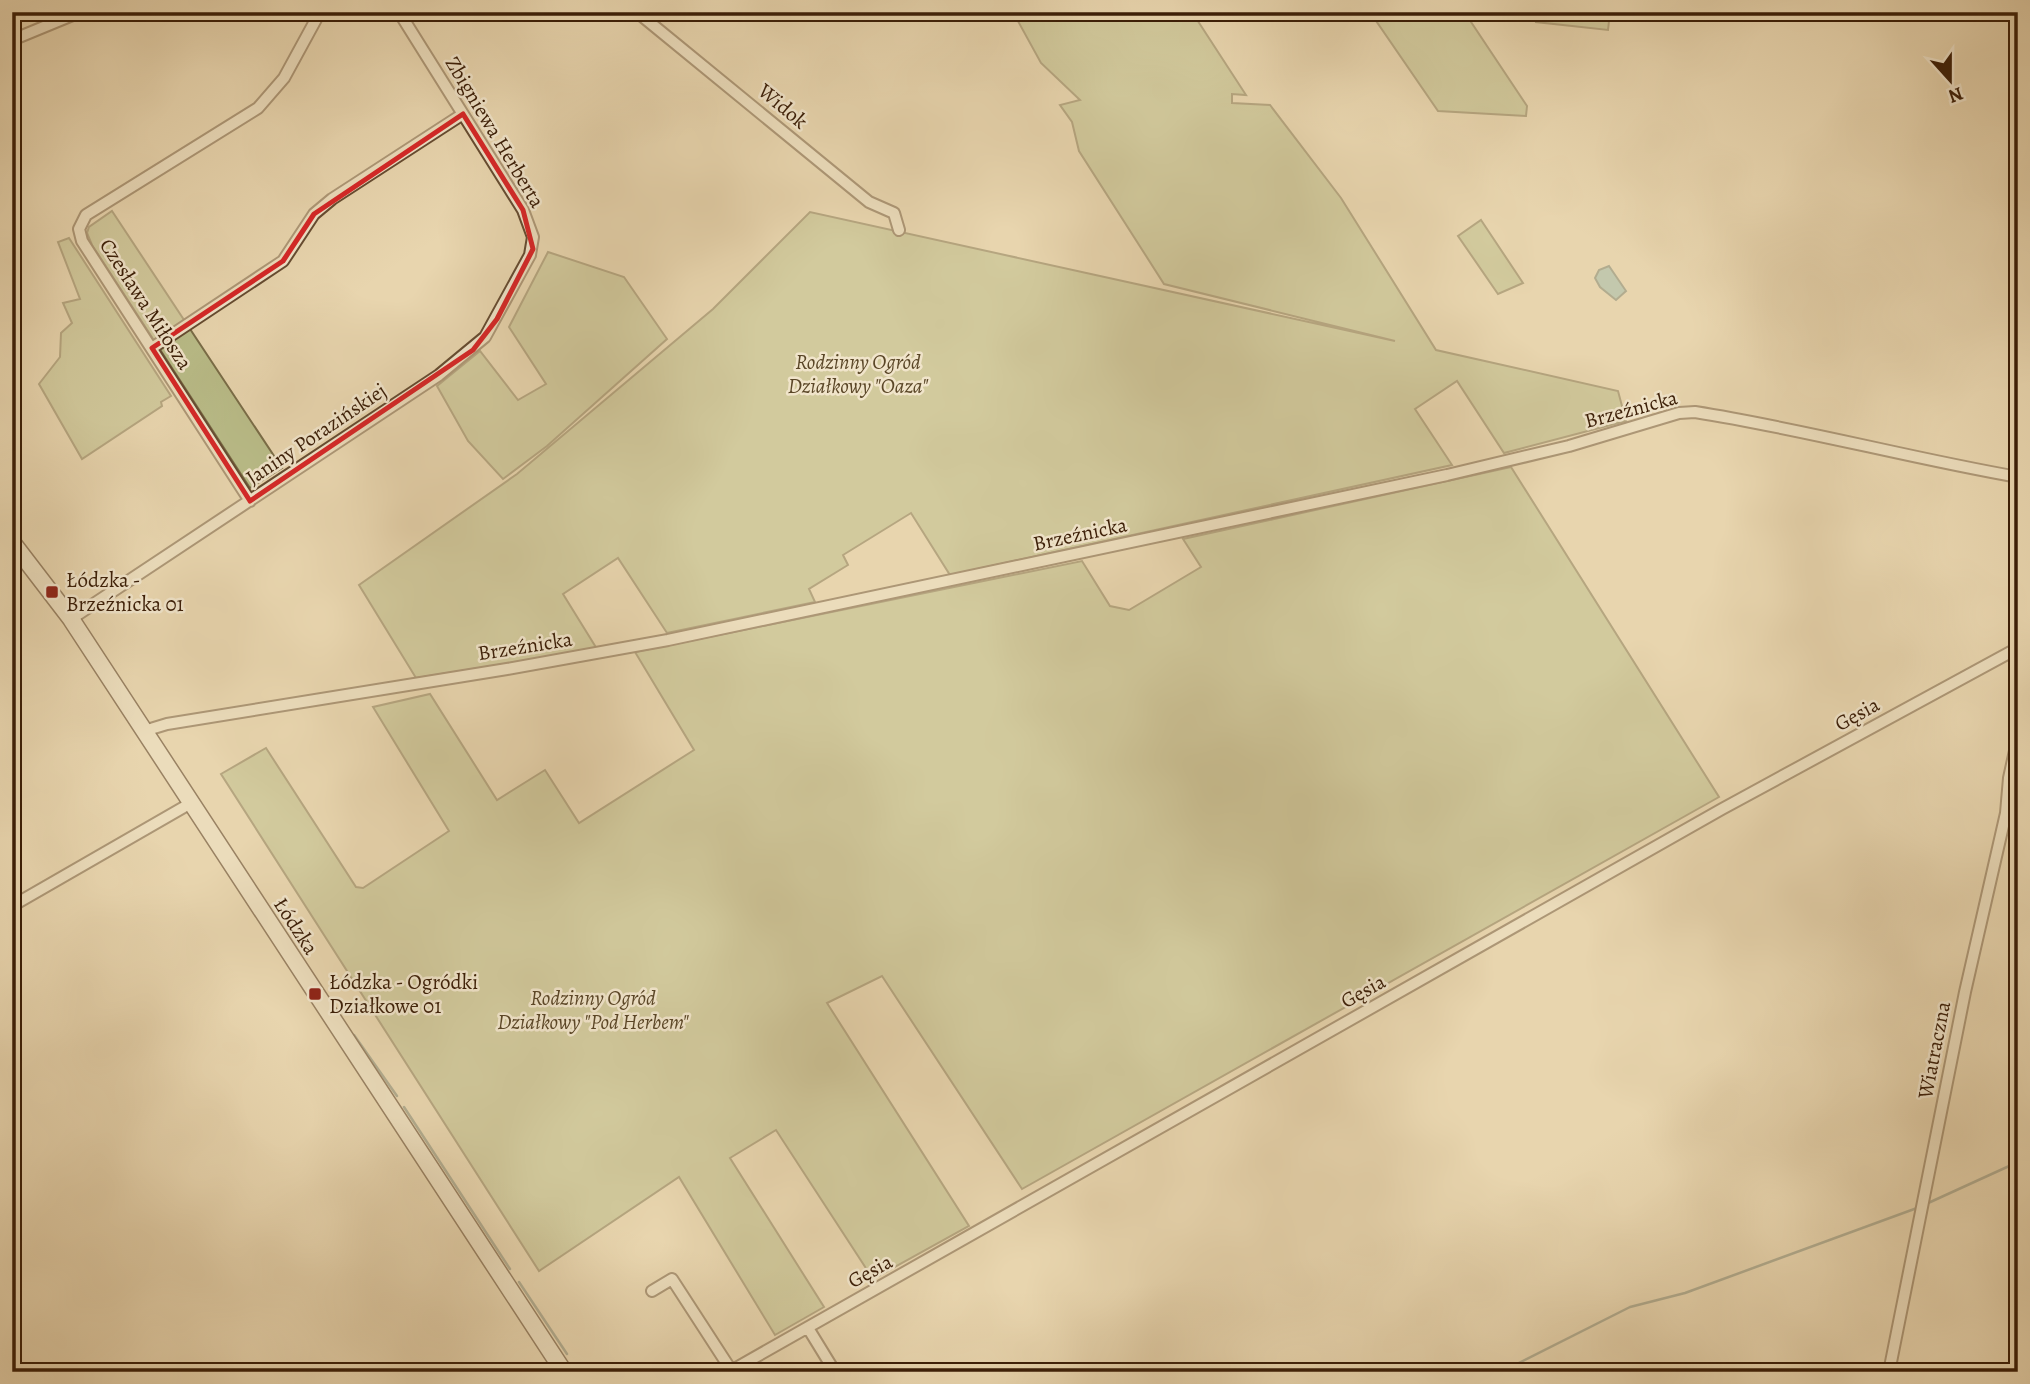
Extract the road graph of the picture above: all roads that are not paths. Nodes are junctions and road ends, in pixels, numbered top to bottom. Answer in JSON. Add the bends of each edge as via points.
{"nodes":[{"id":1,"x":320,"y":12,"type":"edge"},
{"id":2,"x":399,"y":12,"type":"edge"},
{"id":3,"x":637,"y":12,"type":"edge"},
{"id":4,"x":74,"y":13,"type":"edge"},
{"id":5,"x":12,"y":40,"type":"edge"},
{"id":6,"x":463,"y":114,"type":"junction"},
{"id":7,"x":899,"y":230,"type":"dead end"},
{"id":8,"x":533,"y":237,"type":"joint"},
{"id":9,"x":152,"y":348,"type":"junction"},
{"id":10,"x":2018,"y":477,"type":"edge"},
{"id":11,"x":250,"y":501,"type":"junction"},
{"id":12,"x":12,"y":542,"type":"edge"},
{"id":13,"x":71,"y":619,"type":"junction"},
{"id":14,"x":2018,"y":648,"type":"edge"},
{"id":15,"x":144,"y":731,"type":"junction"},
{"id":16,"x":2018,"y":737,"type":"edge"},
{"id":17,"x":191,"y":803,"type":"junction"},
{"id":18,"x":12,"y":906,"type":"edge"},
{"id":19,"x":652,"y":1291,"type":"dead end"},
{"id":20,"x":807,"y":1328,"type":"junction"},
{"id":21,"x":730,"y":1371,"type":"edge"},
{"id":22,"x":564,"y":1372,"type":"edge"},
{"id":23,"x":835,"y":1372,"type":"edge"},
{"id":24,"x":1889,"y":1372,"type":"edge"}],
"edges":[{"from":1,"to":9,"type":"street","name":"Czesława Miłosza","via":[[284,78],[258,108],[83,220],[79,229],[82,241]]},
{"from":2,"to":6,"type":"street","name":"Zbigniewa Herberta"},
{"from":3,"to":7,"type":"street","name":"Widok","via":[[869,202],[894,214]]},
{"from":4,"to":5,"type":"street"},
{"from":6,"to":8,"type":"street","name":"Zbigniewa Herberta","via":[[523,210]]},
{"from":6,"to":9,"type":"street","via":[[332,198],[314,214],[283,261]]},
{"from":8,"to":11,"type":"street","name":"Janiny Porazińskiej","via":[[530,255],[497,318],[473,350]]},
{"from":9,"to":11,"type":"street","name":"Czesława Miłosza"},
{"from":10,"to":15,"type":"street","name":"Brzeźnicka","via":[[1805,432],[1704,413],[1679,413],[1459,472],[740,625]]},
{"from":11,"to":13,"type":"street","name":"Janiny Porazińskiej"},
{"from":12,"to":13,"type":"main road","name":"Łódzka"},
{"from":13,"to":15,"type":"main road","name":"Łódzka"},
{"from":14,"to":20,"type":"street","name":"Gęsia","via":[[1723,809]]},
{"from":15,"to":17,"type":"main road","name":"Łódzka"},
{"from":16,"to":24,"type":"street","name":"Wiatraczna","via":[[2004,824],[1965,992]]},
{"from":17,"to":18,"type":"street"},
{"from":17,"to":22,"type":"main road","name":"Łódzka"},
{"from":19,"to":21,"type":"street","via":[[671,1279]]},
{"from":20,"to":21,"type":"street","name":"Gęsia"},
{"from":20,"to":23,"type":"street"}]}
